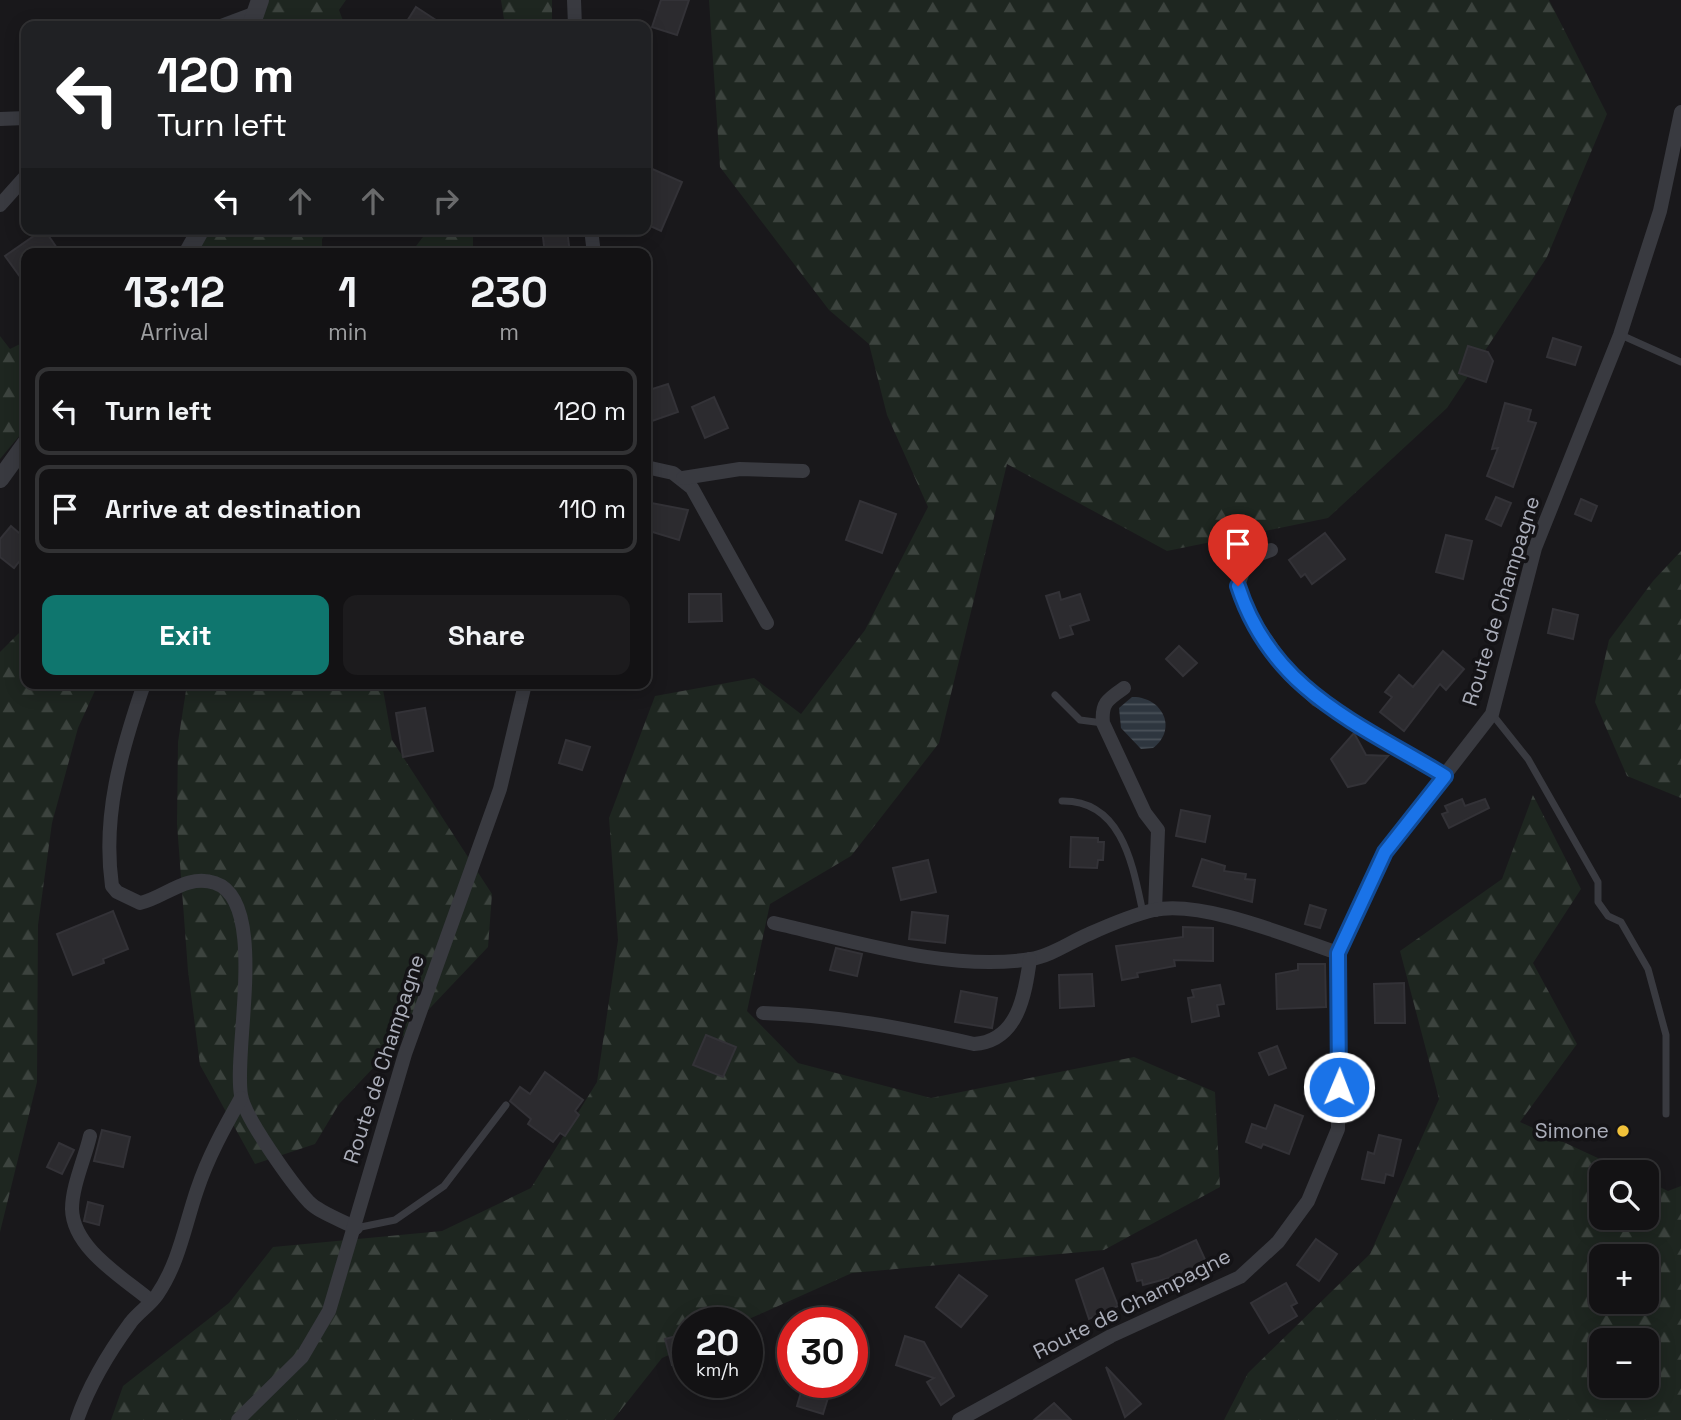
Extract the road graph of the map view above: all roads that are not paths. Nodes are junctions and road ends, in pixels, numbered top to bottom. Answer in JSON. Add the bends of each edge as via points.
{"nodes":[{"id":1,"x":574,"y":0,"type":"edge"},
{"id":2,"x":255,"y":13,"type":"edge"},
{"id":3,"x":234,"y":21,"type":"edge"},
{"id":4,"x":575,"y":21,"type":"edge"},
{"id":5,"x":1681,"y":112,"type":"edge"},
{"id":6,"x":21,"y":118,"type":"edge"},
{"id":7,"x":0,"y":119,"type":"edge"},
{"id":8,"x":21,"y":182,"type":"edge"},
{"id":9,"x":0,"y":205,"type":"edge"},
{"id":10,"x":1620,"y":335,"type":"junction"},
{"id":11,"x":1681,"y":362,"type":"edge"},
{"id":12,"x":21,"y":450,"type":"edge"},
{"id":13,"x":651,"y":468,"type":"edge"},
{"id":14,"x":803,"y":471,"type":"dead end"},
{"id":15,"x":684,"y":478,"type":"junction"},
{"id":16,"x":0,"y":479,"type":"edge"},
{"id":17,"x":1271,"y":550,"type":"dead end"},
{"id":18,"x":767,"y":623,"type":"dead end"},
{"id":19,"x":1124,"y":688,"type":"dead end"},
{"id":20,"x":142,"y":689,"type":"edge"},
{"id":21,"x":524,"y":689,"type":"edge"},
{"id":22,"x":1055,"y":695,"type":"dead end"},
{"id":23,"x":1492,"y":714,"type":"junction"},
{"id":24,"x":1103,"y":723,"type":"junction"},
{"id":25,"x":1445,"y":776,"type":"junction"},
{"id":26,"x":1062,"y":801,"type":"dead end"},
{"id":27,"x":1149,"y":912,"type":"junction"},
{"id":28,"x":774,"y":923,"type":"dead end"},
{"id":29,"x":1338,"y":953,"type":"junction"},
{"id":30,"x":1030,"y":959,"type":"junction"},
{"id":31,"x":763,"y":1013,"type":"dead end"},
{"id":32,"x":241,"y":1098,"type":"junction"},
{"id":33,"x":506,"y":1105,"type":"dead end"},
{"id":34,"x":1666,"y":1114,"type":"dead end"},
{"id":35,"x":90,"y":1136,"type":"dead end"},
{"id":36,"x":356,"y":1227,"type":"junction"},
{"id":37,"x":151,"y":1301,"type":"junction"},
{"id":38,"x":77,"y":1420,"type":"edge"},
{"id":39,"x":238,"y":1420,"type":"edge"},
{"id":40,"x":959,"y":1420,"type":"edge"}],
"edges":[{"from":1,"to":4,"type":"street"},
{"from":2,"to":3,"type":"street"},
{"from":5,"to":10,"type":"street","name":"Route de Champagne","via":[[1660,211]]},
{"from":6,"to":7,"type":"street"},
{"from":8,"to":9,"type":"street"},
{"from":10,"to":11,"type":"lane"},
{"from":10,"to":23,"type":"street","name":"Route de Champagne","via":[[1535,548]]},
{"from":12,"to":16,"type":"street"},
{"from":13,"to":15,"type":"street"},
{"from":14,"to":15,"type":"street","via":[[740,469]]},
{"from":15,"to":18,"type":"street"},
{"from":17,"to":25,"type":"street","via":[[1247,559],[1238,586],[1246,610],[1291,676],[1317,700]]},
{"from":19,"to":24,"type":"street","via":[[1105,701]]},
{"from":20,"to":32,"type":"street","via":[[117,774],[108,833],[112,886],[139,903],[203,880],[217,883],[230,898],[244,927],[247,951]]},
{"from":21,"to":36,"type":"street","name":"Route de Champagne","via":[[500,789],[405,1054]]},
{"from":22,"to":24,"type":"lane","via":[[1080,720]]},
{"from":23,"to":25,"type":"street","name":"Route de Champagne"},
{"from":23,"to":34,"type":"lane","via":[[1528,759],[1598,882],[1598,902],[1608,916],[1621,922],[1648,969],[1667,1035]]},
{"from":24,"to":27,"type":"street","via":[[1145,813],[1158,830]]},
{"from":25,"to":29,"type":"street","name":"Route de Champagne","via":[[1385,852]]},
{"from":26,"to":27,"type":"lane","via":[[1087,804],[1120,834]]},
{"from":27,"to":29,"type":"street","via":[[1207,912]]},
{"from":27,"to":30,"type":"street"},
{"from":28,"to":30,"type":"street","via":[[923,956]]},
{"from":29,"to":40,"type":"street","name":"Route de Champagne","via":[[1338,1129],[1308,1201],[1278,1242],[1240,1277],[1111,1336]]},
{"from":30,"to":31,"type":"street","via":[[1018,1016],[985,1043],[864,1021]]},
{"from":32,"to":36,"type":"street","via":[[278,1163],[311,1204]]},
{"from":32,"to":37,"type":"street","via":[[197,1190],[182,1243]]},
{"from":33,"to":36,"type":"lane","via":[[444,1186],[395,1220]]},
{"from":35,"to":37,"type":"street","via":[[72,1207],[75,1226],[89,1248]]},
{"from":36,"to":39,"type":"street","name":"Route de Champagne","via":[[329,1311],[302,1357]]},
{"from":37,"to":38,"type":"street","via":[[108,1357]]}]}
